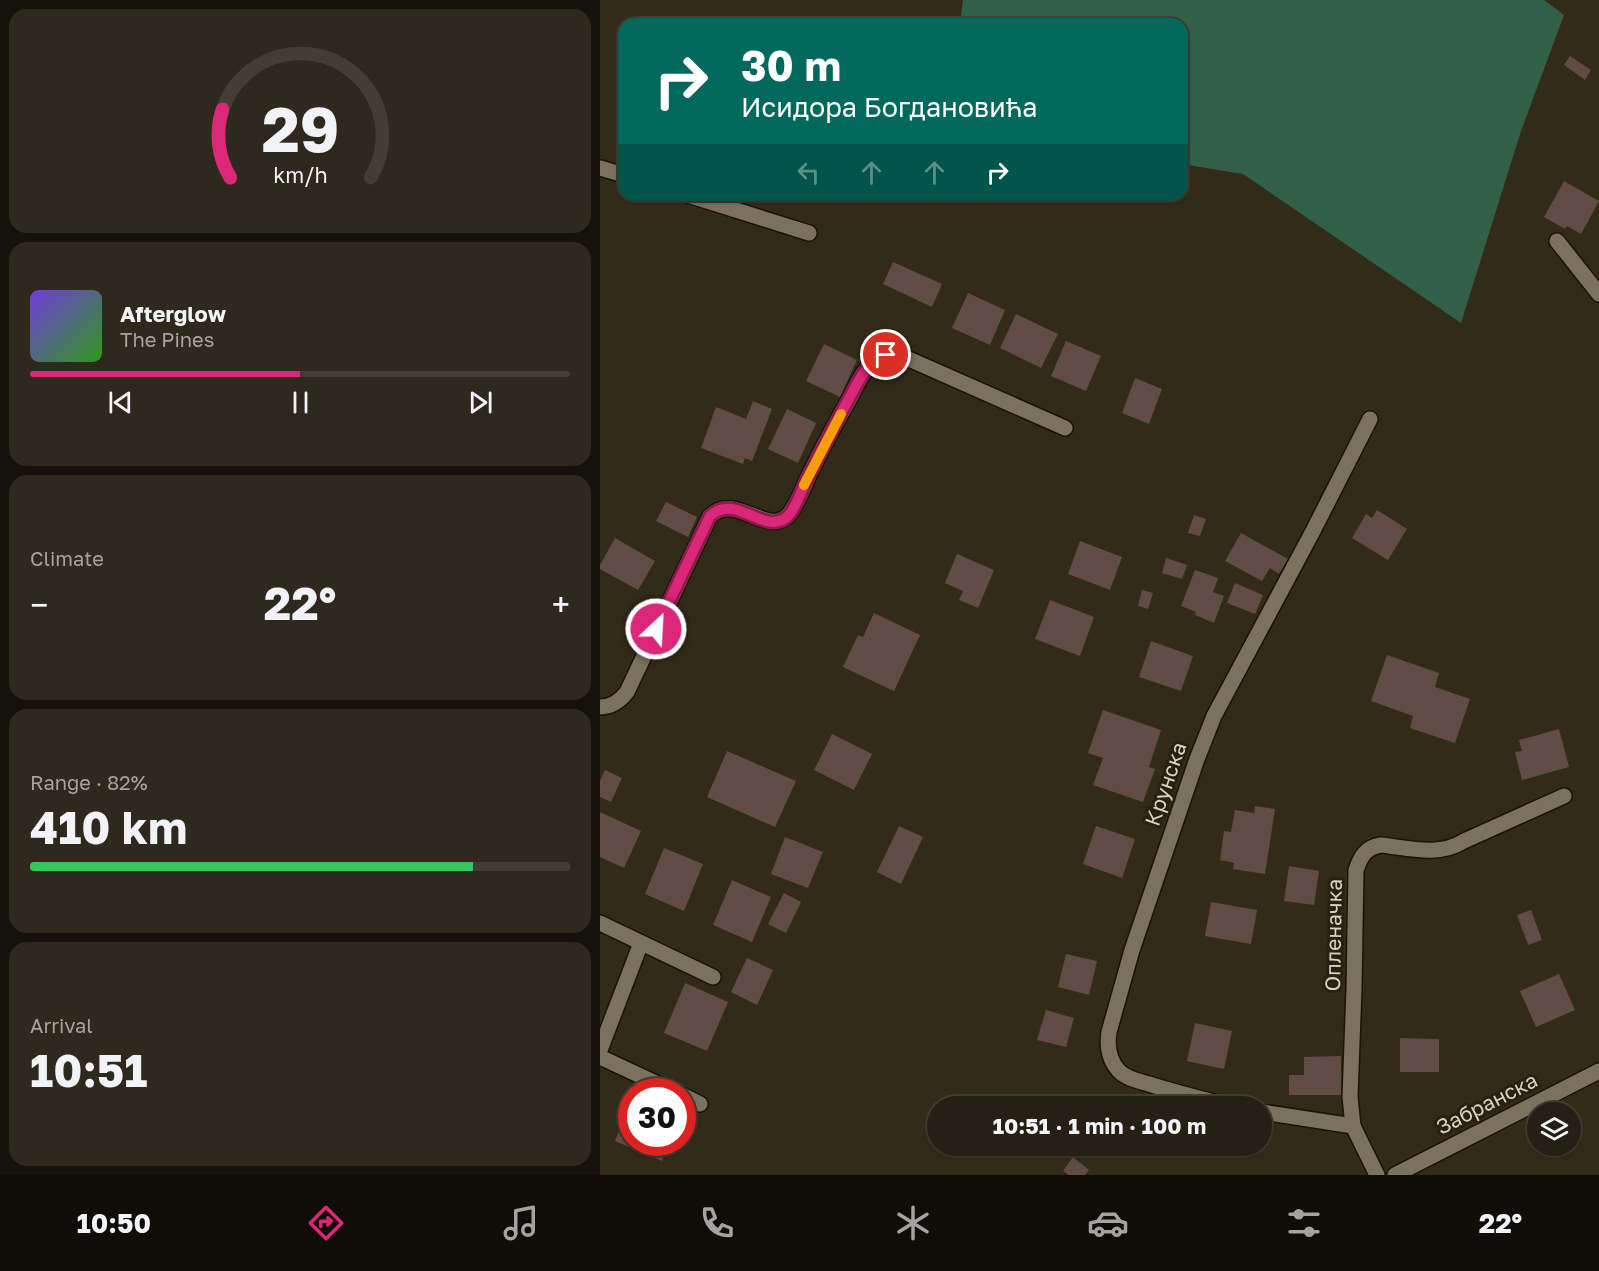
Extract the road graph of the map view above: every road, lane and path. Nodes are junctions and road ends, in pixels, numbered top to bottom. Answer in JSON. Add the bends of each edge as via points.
{"nodes":[{"id":1,"x":600,"y":168,"type":"edge"},
{"id":2,"x":618,"y":173,"type":"edge"},
{"id":3,"x":708,"y":201,"type":"edge"},
{"id":4,"x":809,"y":232,"type":"dead end"},
{"id":5,"x":1557,"y":241,"type":"dead end"},
{"id":6,"x":1599,"y":294,"type":"edge"},
{"id":7,"x":1370,"y":419,"type":"dead end"},
{"id":8,"x":1065,"y":428,"type":"dead end"},
{"id":9,"x":600,"y":707,"type":"edge"},
{"id":10,"x":1564,"y":796,"type":"dead end"},
{"id":11,"x":600,"y":923,"type":"edge"},
{"id":12,"x":641,"y":943,"type":"junction"},
{"id":13,"x":713,"y":977,"type":"dead end"},
{"id":14,"x":600,"y":1050,"type":"edge"},
{"id":15,"x":600,"y":1057,"type":"edge"},
{"id":16,"x":1599,"y":1071,"type":"edge"},
{"id":17,"x":645,"y":1078,"type":"edge"},
{"id":18,"x":1187,"y":1096,"type":"edge"},
{"id":19,"x":696,"y":1102,"type":"edge"},
{"id":20,"x":700,"y":1104,"type":"dead end"},
{"id":21,"x":1272,"y":1114,"type":"edge"},
{"id":22,"x":1353,"y":1126,"type":"junction"},
{"id":23,"x":1377,"y":1175,"type":"edge"},
{"id":24,"x":1395,"y":1175,"type":"edge"}],
"edges":[{"from":1,"to":2,"type":"street"},
{"from":3,"to":4,"type":"street"},
{"from":5,"to":6,"type":"street"},
{"from":7,"to":18,"type":"street","name":"Крунска","via":[[1214,716],[1132,950],[1109,1032],[1111,1056],[1119,1070],[1128,1077]]},
{"from":8,"to":9,"type":"street","via":[[902,356],[886,355],[873,362],[839,417],[788,516],[774,522],[726,508],[710,516],[627,692],[612,705]]},
{"from":10,"to":22,"type":"street","name":"Опленачка","via":[[1456,846],[1436,851],[1372,846],[1360,860],[1356,870],[1350,1097]]},
{"from":11,"to":12,"type":"street"},
{"from":12,"to":13,"type":"street"},
{"from":12,"to":14,"type":"street"},
{"from":15,"to":17,"type":"street"},
{"from":16,"to":24,"type":"street","name":"Забранска"},
{"from":19,"to":20,"type":"street"},
{"from":21,"to":22,"type":"street"},
{"from":22,"to":23,"type":"street"}]}
